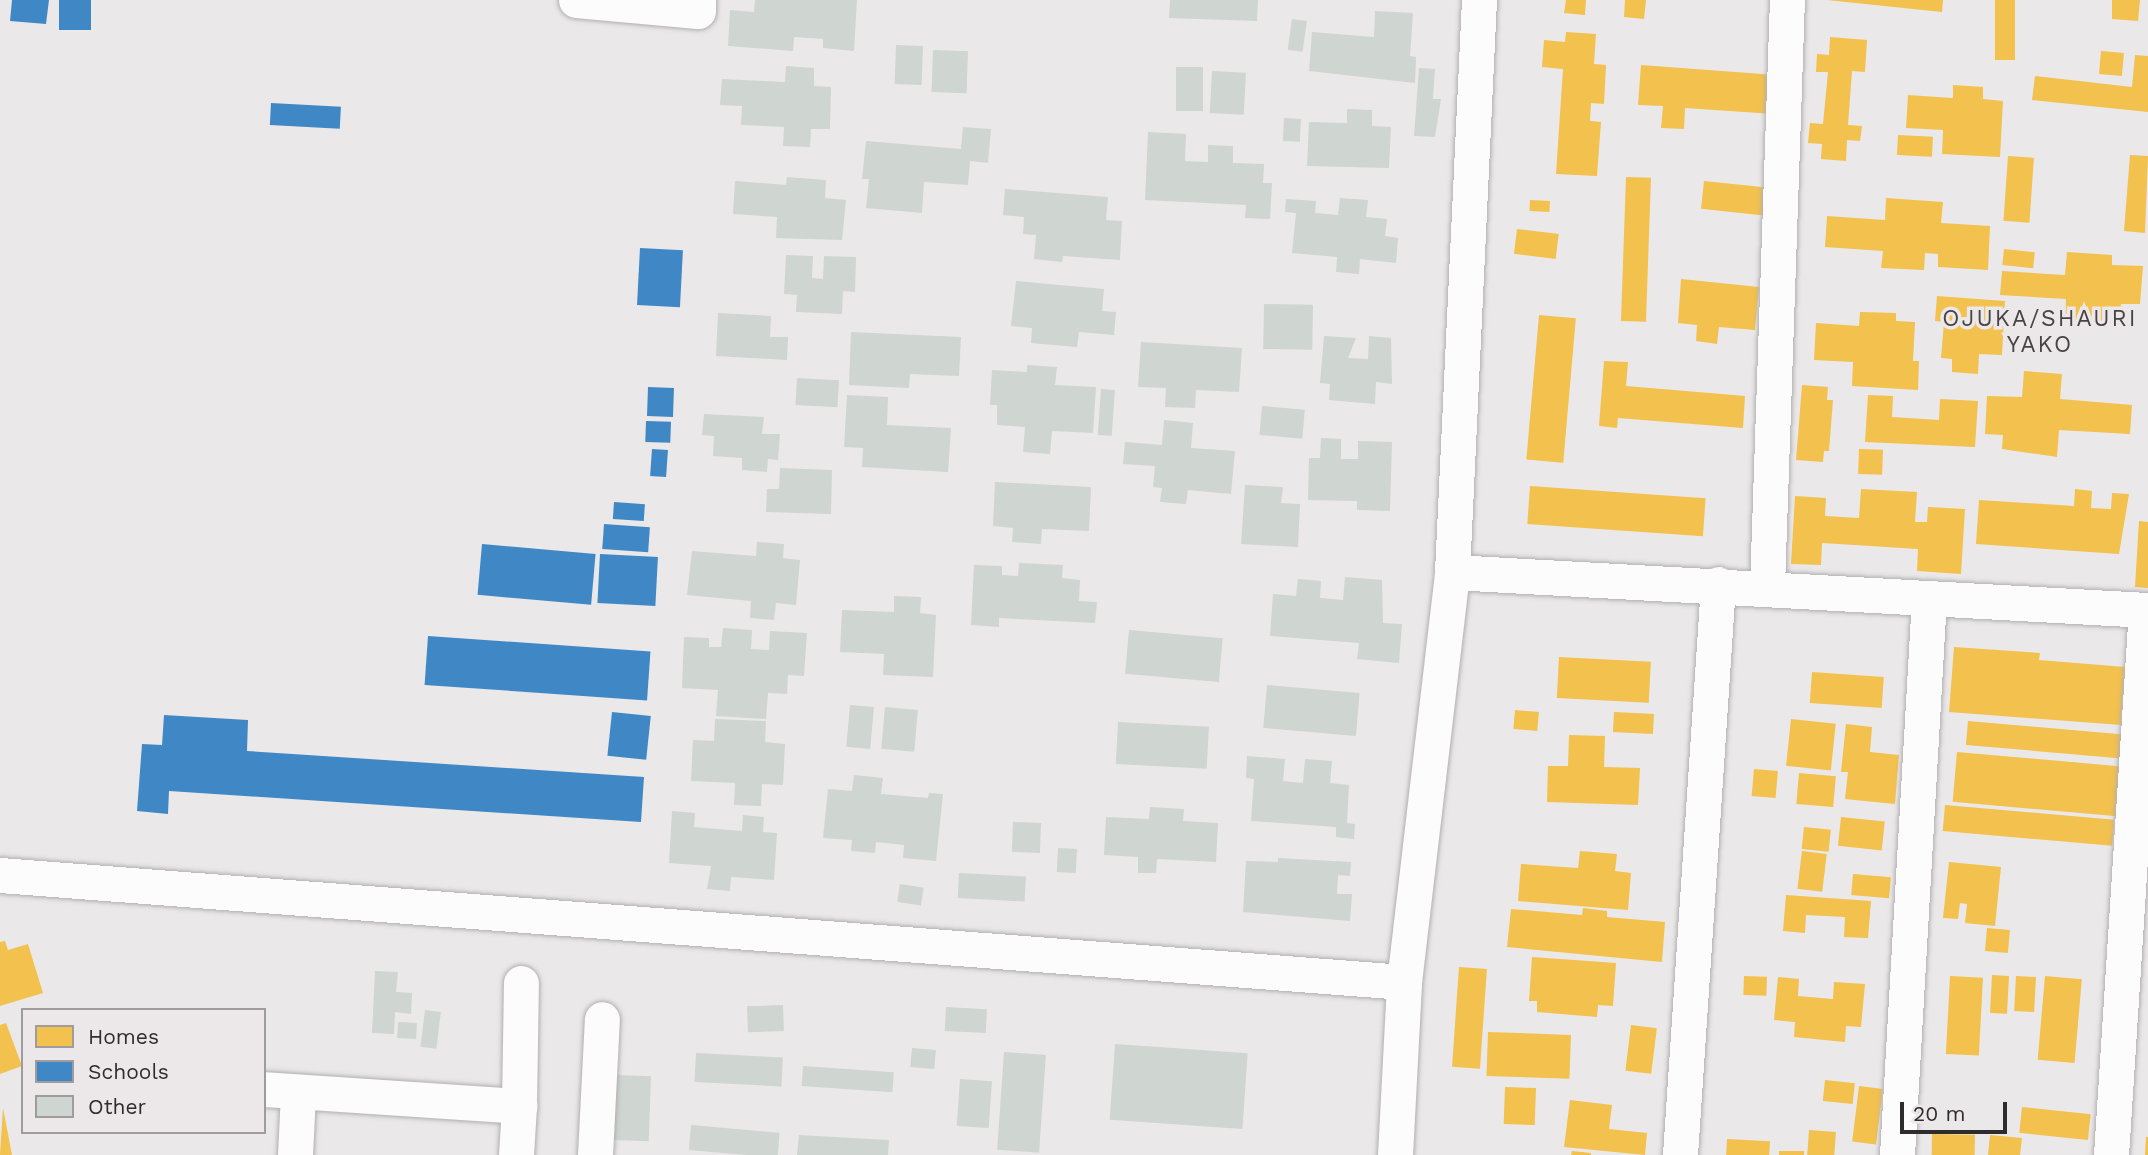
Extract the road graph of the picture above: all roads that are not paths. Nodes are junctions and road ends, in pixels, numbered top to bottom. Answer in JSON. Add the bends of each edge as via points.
{"nodes":[{"id":1,"x":576,"y":0,"type":"edge"},
{"id":2,"x":698,"y":0,"type":"edge"},
{"id":3,"x":1479,"y":0,"type":"edge"},
{"id":4,"x":1787,"y":0,"type":"edge"},
{"id":5,"x":1452,"y":572,"type":"junction"},
{"id":6,"x":1718,"y":584,"type":"junction"},
{"id":7,"x":1767,"y":586,"type":"junction"},
{"id":8,"x":1929,"y":597,"type":"junction"},
{"id":9,"x":2147,"y":610,"type":"edge"},
{"id":10,"x":0,"y":875,"type":"edge"},
{"id":11,"x":1404,"y":982,"type":"junction"},
{"id":12,"x":521,"y":983,"type":"dead end"},
{"id":13,"x":602,"y":1019,"type":"dead end"},
{"id":14,"x":281,"y":1091,"type":"edge"},
{"id":15,"x":519,"y":1106,"type":"junction"},
{"id":16,"x":295,"y":1155,"type":"edge"},
{"id":17,"x":516,"y":1155,"type":"edge"},
{"id":18,"x":595,"y":1155,"type":"edge"},
{"id":19,"x":1395,"y":1155,"type":"edge"},
{"id":20,"x":1680,"y":1155,"type":"edge"},
{"id":21,"x":1897,"y":1155,"type":"edge"},
{"id":22,"x":2111,"y":1155,"type":"edge"}],
"edges":[{"from":1,"to":2,"type":"street","via":[[698,11]]},
{"from":3,"to":5,"type":"street"},
{"from":4,"to":7,"type":"street"},
{"from":5,"to":6,"type":"street"},
{"from":5,"to":11,"type":"street"},
{"from":6,"to":7,"type":"street"},
{"from":6,"to":20,"type":"street"},
{"from":7,"to":8,"type":"street"},
{"from":8,"to":9,"type":"street"},
{"from":8,"to":21,"type":"street"},
{"from":9,"to":22,"type":"street"},
{"from":10,"to":11,"type":"street"},
{"from":11,"to":19,"type":"street"},
{"from":12,"to":15,"type":"street"},
{"from":13,"to":18,"type":"street"},
{"from":14,"to":15,"type":"street"},
{"from":14,"to":16,"type":"street"},
{"from":15,"to":17,"type":"street"}]}
